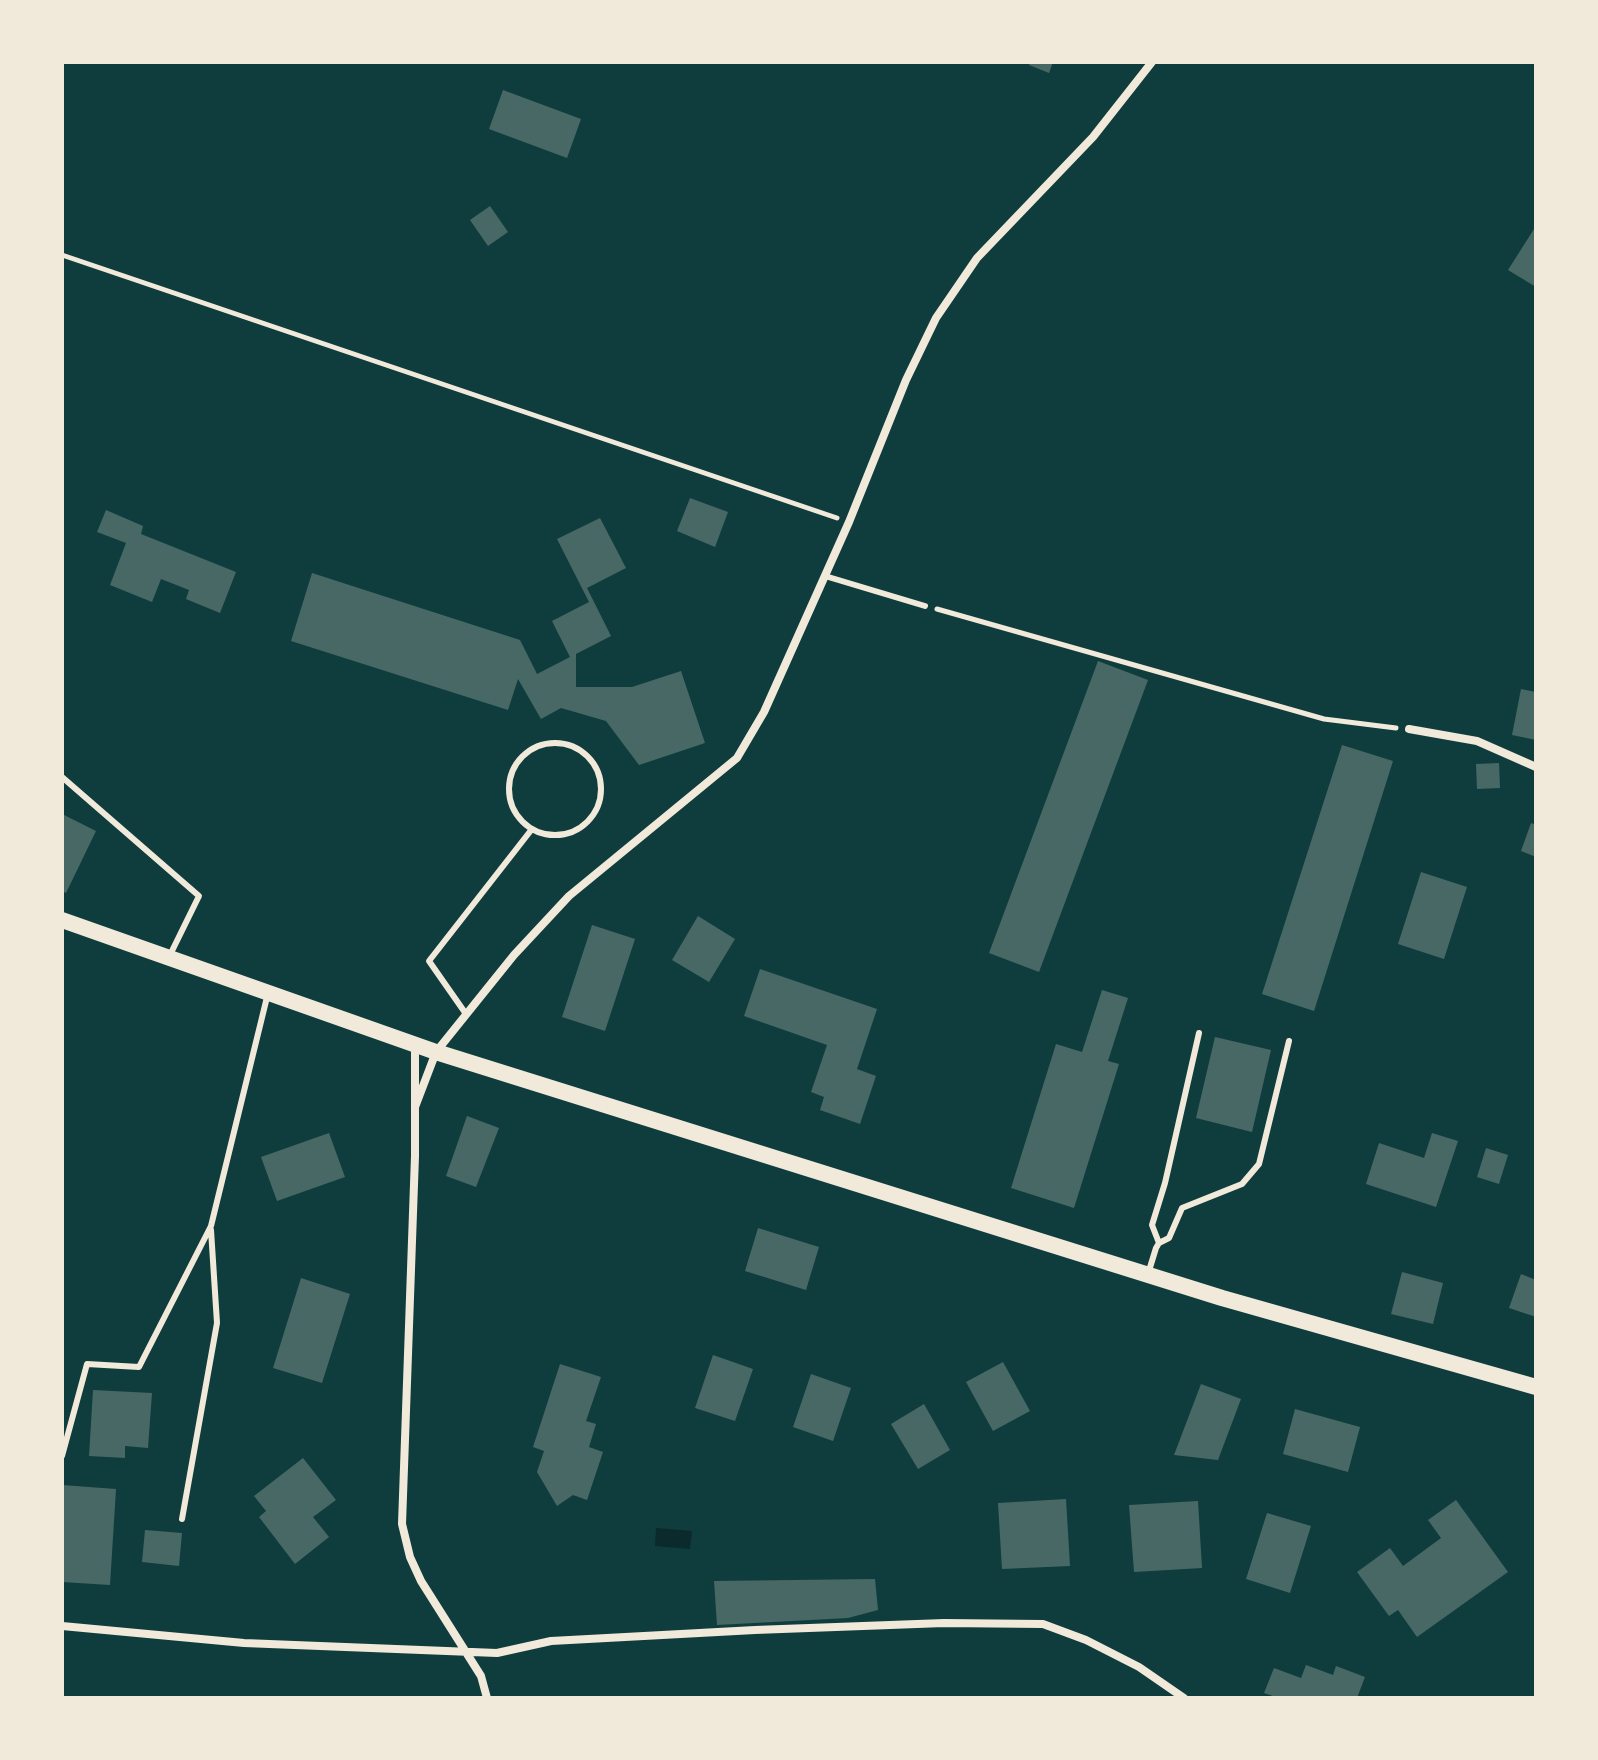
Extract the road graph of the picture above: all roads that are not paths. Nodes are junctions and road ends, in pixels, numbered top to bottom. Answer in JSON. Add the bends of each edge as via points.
{"nodes":[{"id":1,"x":1152,"y":62,"type":"edge"},
{"id":2,"x":825,"y":576,"type":"junction"},
{"id":3,"x":925,"y":606,"type":"road end"},
{"id":4,"x":1409,"y":729,"type":"road end"},
{"id":5,"x":1536,"y":767,"type":"edge"},
{"id":6,"x":62,"y":777,"type":"edge"},
{"id":7,"x":532,"y":829,"type":"junction"},
{"id":8,"x":62,"y":920,"type":"edge"},
{"id":9,"x":168,"y":958,"type":"junction"},
{"id":10,"x":268,"y":993,"type":"junction"},
{"id":11,"x":466,"y":1014,"type":"junction"},
{"id":12,"x":1199,"y":1033,"type":"dead end"},
{"id":13,"x":1289,"y":1041,"type":"dead end"},
{"id":14,"x":415,"y":1045,"type":"junction"},
{"id":15,"x":436,"y":1052,"type":"junction"},
{"id":16,"x":415,"y":1107,"type":"junction"},
{"id":17,"x":211,"y":1226,"type":"junction"},
{"id":18,"x":1159,"y":1243,"type":"junction"},
{"id":19,"x":1148,"y":1274,"type":"junction"},
{"id":20,"x":1536,"y":1387,"type":"edge"},
{"id":21,"x":62,"y":1456,"type":"edge"},
{"id":22,"x":182,"y":1519,"type":"dead end"},
{"id":23,"x":62,"y":1626,"type":"edge"},
{"id":24,"x":465,"y":1651,"type":"junction"},
{"id":25,"x":487,"y":1698,"type":"edge"},
{"id":26,"x":1184,"y":1698,"type":"edge"}],
"edges":[{"from":1,"to":2,"type":"street","via":[[1093,137],[986,247],[947,299],[906,380]]},
{"from":2,"to":3,"type":"lane"},
{"from":2,"to":11,"type":"street","via":[[764,712],[737,758],[569,896]]},
{"from":4,"to":5,"type":"street","via":[[1477,741]]},
{"from":6,"to":9,"type":"lane","via":[[199,896]]},
{"from":7,"to":7,"type":"lane","via":[[561,835],[576,831],[597,810],[601,781],[596,767],[574,746],[544,744],[518,761],[511,775],[512,806]]},
{"from":7,"to":11,"type":"lane","via":[[429,961]]},
{"from":8,"to":9,"type":"main road"},
{"from":9,"to":10,"type":"main road"},
{"from":10,"to":14,"type":"main road"},
{"from":10,"to":17,"type":"lane"},
{"from":11,"to":15,"type":"street"},
{"from":12,"to":18,"type":"lane","via":[[1152,1225]]},
{"from":13,"to":18,"type":"lane","via":[[1259,1164],[1242,1184],[1182,1208],[1169,1238]]},
{"from":14,"to":15,"type":"main road"},
{"from":14,"to":16,"type":"street"},
{"from":15,"to":16,"type":"street"},
{"from":15,"to":19,"type":"main road"},
{"from":16,"to":24,"type":"street","via":[[402,1524],[427,1594]]},
{"from":17,"to":21,"type":"lane","via":[[139,1367],[87,1364]]},
{"from":17,"to":22,"type":"lane","via":[[217,1323]]},
{"from":18,"to":19,"type":"lane"},
{"from":19,"to":20,"type":"main road"},
{"from":23,"to":24,"type":"street","via":[[244,1643]]},
{"from":24,"to":25,"type":"street"},
{"from":24,"to":26,"type":"street","via":[[497,1653],[551,1641],[755,1630],[1043,1624],[1139,1667]]}]}
